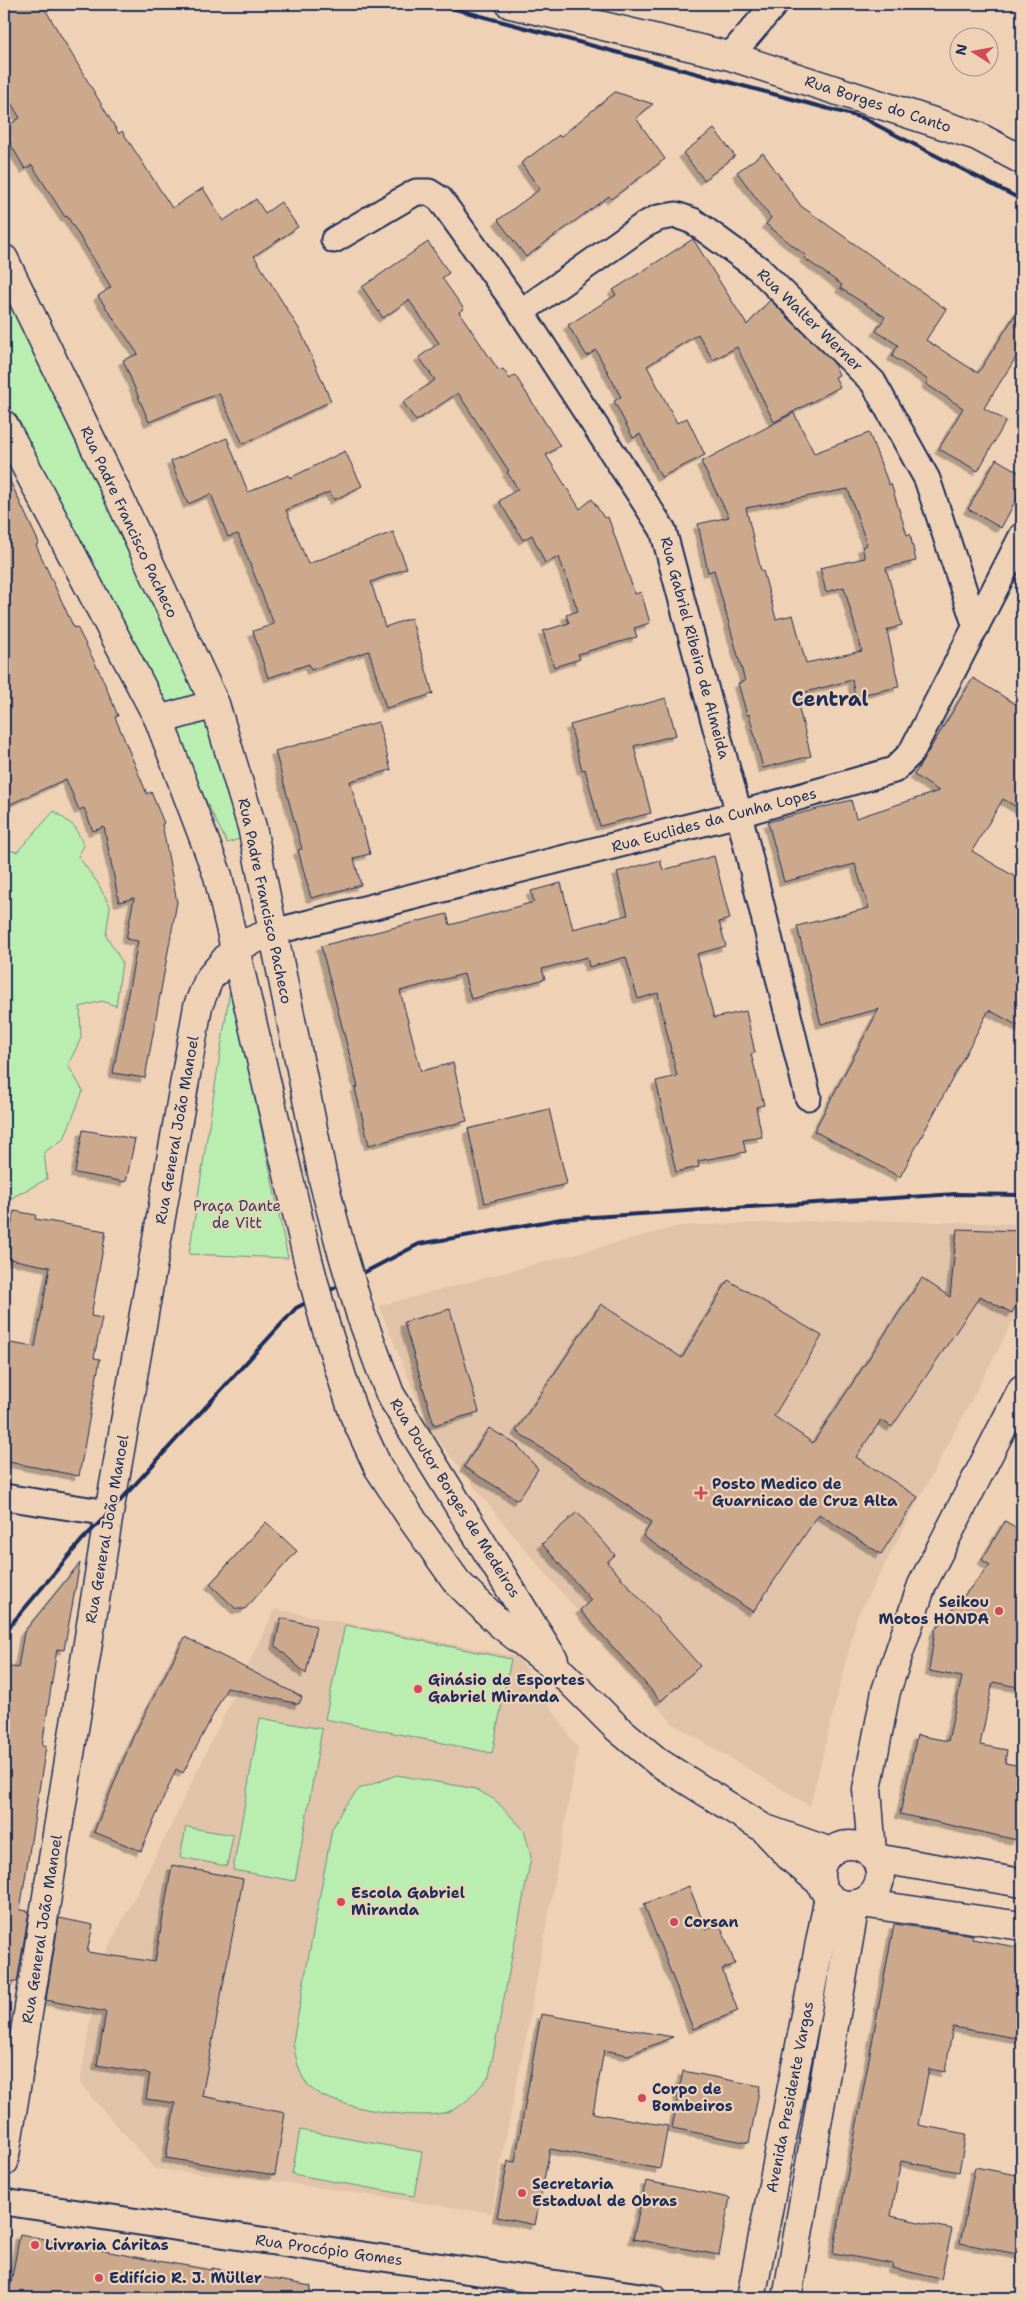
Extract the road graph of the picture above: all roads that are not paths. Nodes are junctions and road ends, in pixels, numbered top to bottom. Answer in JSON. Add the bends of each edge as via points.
{"nodes":[{"id":1,"x":510,"y":4,"type":"edge"},
{"id":2,"x":775,"y":4,"type":"edge"},
{"id":3,"x":730,"y":56,"type":"junction"},
{"id":4,"x":1022,"y":160,"type":"edge"},
{"id":5,"x":334,"y":240,"type":"dead end"},
{"id":6,"x":4,"y":259,"type":"edge"},
{"id":7,"x":521,"y":312,"type":"junction"},
{"id":8,"x":4,"y":425,"type":"edge"},
{"id":9,"x":1022,"y":536,"type":"edge"},
{"id":10,"x":976,"y":627,"type":"junction"},
{"id":11,"x":214,"y":704,"type":"junction"},
{"id":12,"x":159,"y":720,"type":"junction"},
{"id":13,"x":739,"y":814,"type":"junction"},
{"id":14,"x":273,"y":932,"type":"junction"},
{"id":15,"x":236,"y":947,"type":"junction"},
{"id":16,"x":808,"y":1097,"type":"dead end"},
{"id":17,"x":361,"y":1316,"type":"joint"},
{"id":18,"x":1022,"y":1389,"type":"edge"},
{"id":19,"x":390,"y":1394,"type":"junction"},
{"id":20,"x":354,"y":1415,"type":"junction"},
{"id":21,"x":4,"y":1497,"type":"edge"},
{"id":22,"x":109,"y":1514,"type":"junction"},
{"id":23,"x":563,"y":1674,"type":"junction"},
{"id":24,"x":867,"y":1789,"type":"junction"},
{"id":25,"x":763,"y":1828,"type":"junction"},
{"id":26,"x":835,"y":1850,"type":"junction"},
{"id":27,"x":874,"y":1856,"type":"junction"},
{"id":28,"x":1022,"y":1883,"type":"edge"},
{"id":29,"x":825,"y":1890,"type":"junction"},
{"id":30,"x":858,"y":1904,"type":"junction"},
{"id":31,"x":1022,"y":1926,"type":"edge"},
{"id":32,"x":4,"y":2162,"type":"edge"},
{"id":33,"x":4,"y":2202,"type":"edge"},
{"id":34,"x":654,"y":2298,"type":"edge"},
{"id":35,"x":751,"y":2298,"type":"edge"},
{"id":36,"x":787,"y":2298,"type":"edge"}],
"edges":[{"from":1,"to":3,"type":"main road","name":"Rua Borges do Canto"},
{"from":2,"to":3,"type":"street"},
{"from":3,"to":4,"type":"main road","name":"Rua Borges do Canto","via":[[977,136]]},
{"from":5,"to":7,"type":"street","name":"Rua Gabriel Ribeiro de Almeida","via":[[416,192],[429,192],[440,199]]},
{"from":6,"to":11,"type":"main road","name":"Rua Padre Francisco Pacheco"},
{"from":7,"to":10,"type":"street","name":"Rua Walter Werner","via":[[644,225],[658,218],[676,215],[693,221],[759,269],[874,382],[927,478]]},
{"from":7,"to":13,"type":"street","name":"Rua Gabriel Ribeiro de Almeida","via":[[663,530]]},
{"from":8,"to":12,"type":"main road"},
{"from":9,"to":10,"type":"street","name":"Rua Euclides da Cunha Lopes"},
{"from":10,"to":13,"type":"street","name":"Rua Euclides da Cunha Lopes","via":[[911,753],[894,770]]},
{"from":11,"to":12,"type":"main road"},
{"from":11,"to":14,"type":"main road","name":"Rua Padre Francisco Pacheco","via":[[252,827]]},
{"from":12,"to":15,"type":"main road","via":[[218,876]]},
{"from":13,"to":14,"type":"street","name":"Rua Euclides da Cunha Lopes"},
{"from":13,"to":16,"type":"street","name":"Rua Gabriel Ribeiro de Almeida"},
{"from":14,"to":15,"type":"main road","name":"Rua General João Manoel"},
{"from":14,"to":17,"type":"main road","name":"Rua Padre Francisco Pacheco","bridge":true,"via":[[324,1183]]},
{"from":15,"to":20,"type":"main road","name":"Rua Doutor Borges de Medeiros","bridge":true,"via":[[308,1260]]},
{"from":15,"to":22,"type":"main road","name":"Rua General João Manoel","via":[[209,979],[198,1006]]},
{"from":17,"to":19,"type":"main road","name":"Rua Doutor Borges de Medeiros"},
{"from":18,"to":24,"type":"main road","via":[[922,1585],[886,1690]]},
{"from":19,"to":20,"type":"main road"},
{"from":19,"to":23,"type":"main road","name":"Rua Doutor Borges de Medeiros"},
{"from":20,"to":23,"type":"main road","name":"Rua Doutor Borges de Medeiros","via":[[378,1467],[457,1582],[500,1623]]},
{"from":21,"to":22,"type":"street"},
{"from":22,"to":32,"type":"main road","name":"Rua General João Manoel"},
{"from":23,"to":25,"type":"main road","name":"Rua Doutor Borges de Medeiros","via":[[616,1727],[658,1762]]},
{"from":24,"to":26,"type":"main road"},
{"from":24,"to":27,"type":"main road"},
{"from":25,"to":26,"type":"main road","name":"Rua Doutor Borges de Medeiros"},
{"from":25,"to":29,"type":"main road","name":"Rua Doutor Borges de Medeiros"},
{"from":26,"to":27,"type":"main road","via":[[856,1846]]},
{"from":26,"to":29,"type":"main road","via":[[824,1861],[820,1872]]},
{"from":27,"to":28,"type":"main road"},
{"from":27,"to":30,"type":"main road","via":[[880,1871],[879,1884],[872,1896]]},
{"from":29,"to":30,"type":"main road","via":[[841,1904]]},
{"from":29,"to":35,"type":"main road","name":"Avenida Presidente Vargas"},
{"from":30,"to":31,"type":"main road"},
{"from":30,"to":36,"type":"main road","name":"Avenida Presidente Vargas"},
{"from":33,"to":34,"type":"street","name":"Rua Procópio Gomes"}]}
